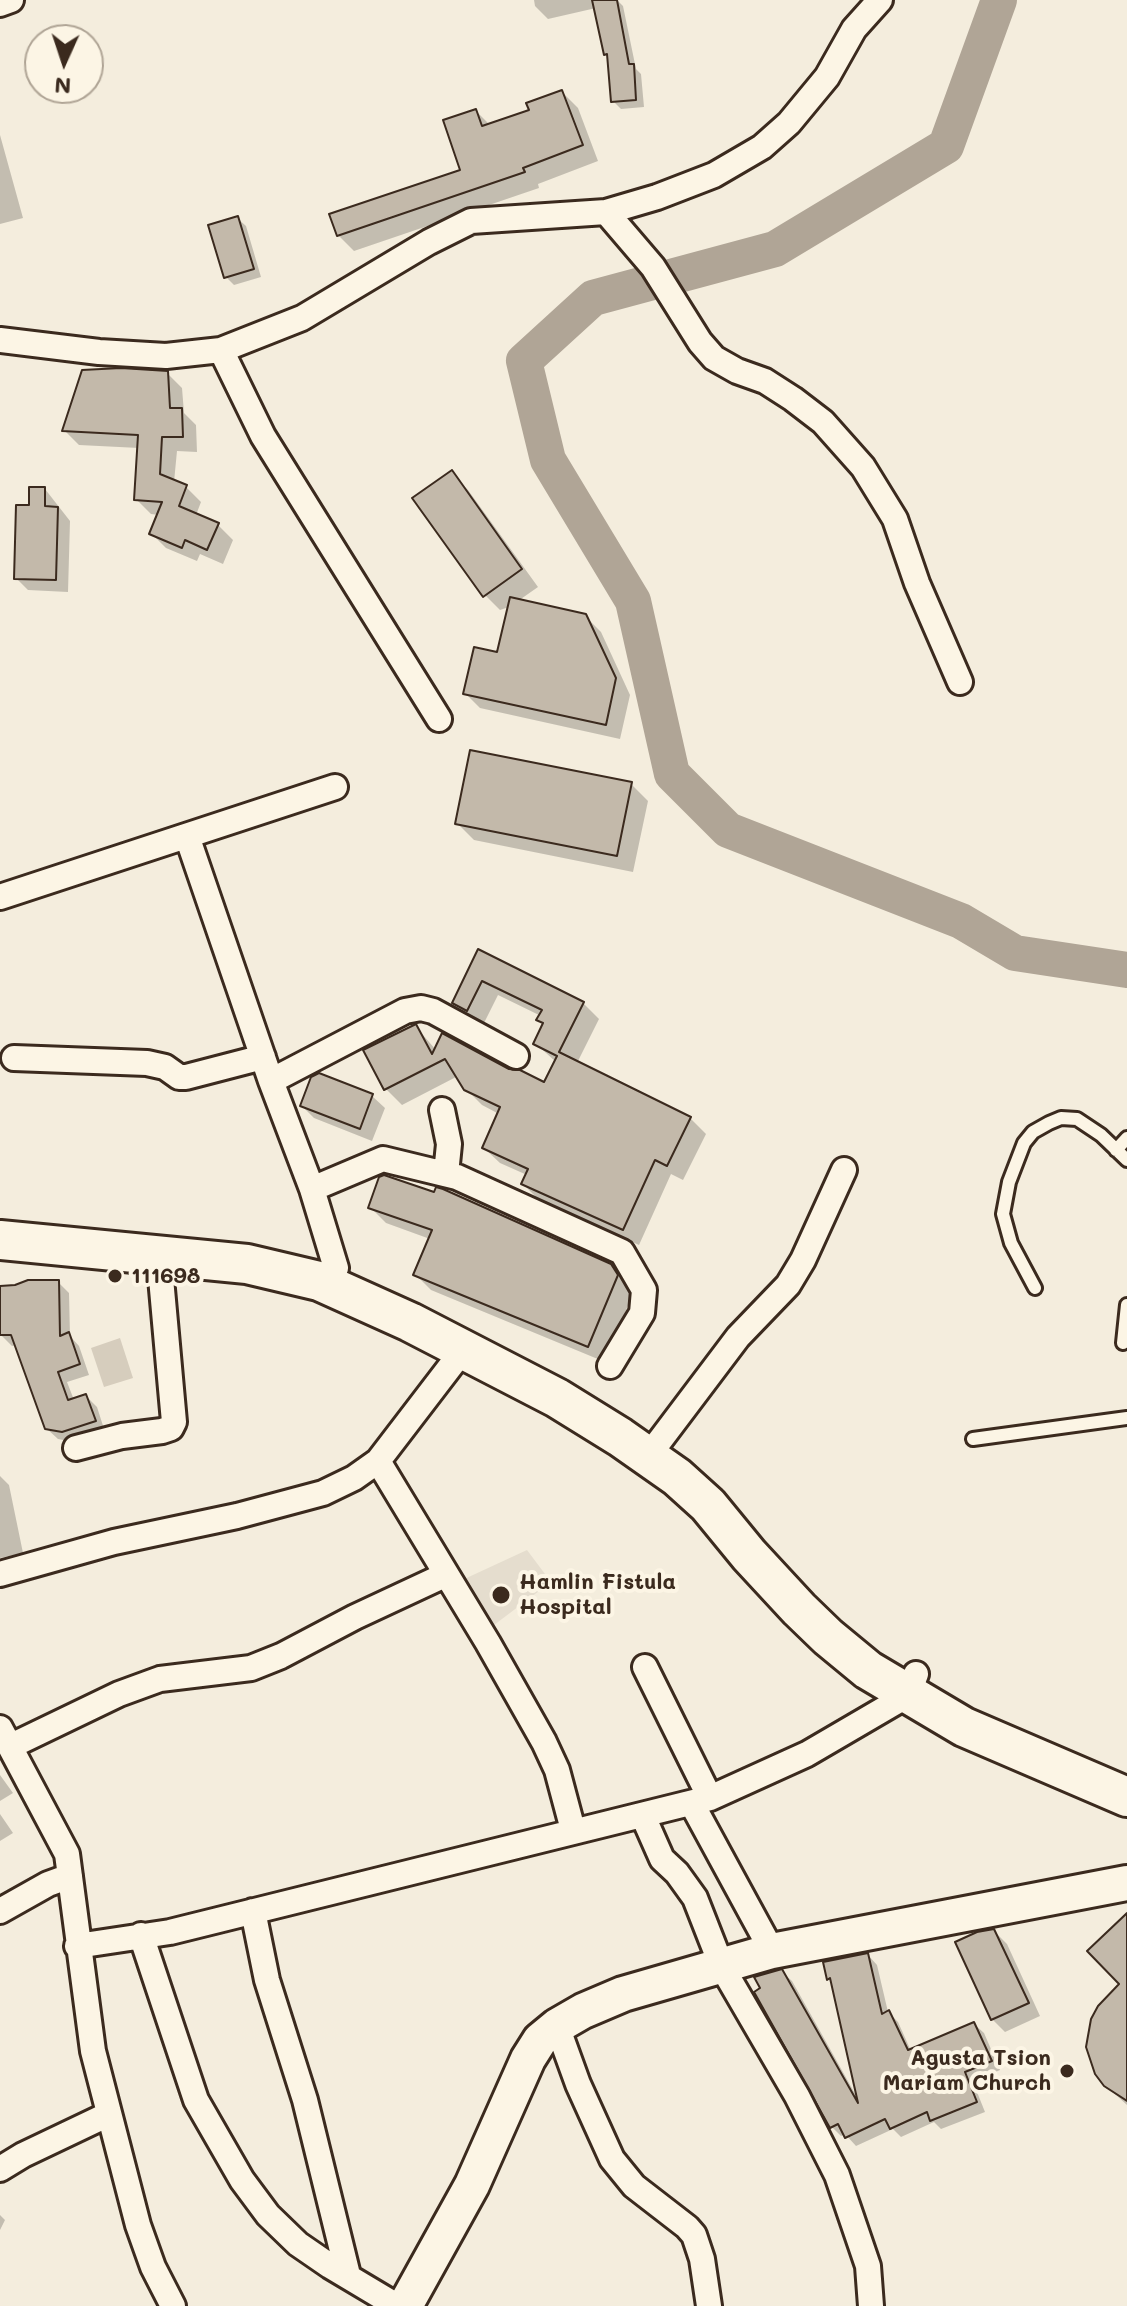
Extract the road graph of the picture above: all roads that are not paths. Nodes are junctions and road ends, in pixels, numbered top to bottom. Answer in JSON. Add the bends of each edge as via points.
{"nodes":[{"id":1,"x":11,"y":0,"type":"edge"},
{"id":2,"x":880,"y":0,"type":"edge"},
{"id":3,"x":0,"y":4,"type":"edge"},
{"id":4,"x":606,"y":212,"type":"junction"},
{"id":5,"x":0,"y":340,"type":"edge"},
{"id":6,"x":221,"y":350,"type":"junction"},
{"id":7,"x":960,"y":682,"type":"dead end"},
{"id":8,"x":439,"y":719,"type":"dead end"},
{"id":9,"x":335,"y":787,"type":"dead end"},
{"id":10,"x":187,"y":836,"type":"junction"},
{"id":11,"x":0,"y":897,"type":"edge"},
{"id":12,"x":516,"y":1056,"type":"dead end"},
{"id":13,"x":263,"y":1057,"type":"junction"},
{"id":14,"x":14,"y":1058,"type":"dead end"},
{"id":15,"x":271,"y":1081,"type":"junction"},
{"id":16,"x":442,"y":1110,"type":"dead end"},
{"id":17,"x":1127,"y":1138,"type":"edge"},
{"id":18,"x":1116,"y":1150,"type":"junction"},
{"id":19,"x":1127,"y":1160,"type":"edge"},
{"id":20,"x":844,"y":1170,"type":"dead end"},
{"id":21,"x":446,"y":1174,"type":"junction"},
{"id":22,"x":312,"y":1189,"type":"junction"},
{"id":23,"x":0,"y":1226,"type":"edge"},
{"id":24,"x":0,"y":1240,"type":"edge"},
{"id":25,"x":159,"y":1256,"type":"junction"},
{"id":26,"x":336,"y":1268,"type":"junction"},
{"id":27,"x":1035,"y":1288,"type":"dead end"},
{"id":28,"x":1127,"y":1305,"type":"edge"},
{"id":29,"x":1123,"y":1343,"type":"dead end"},
{"id":30,"x":463,"y":1350,"type":"junction"},
{"id":31,"x":610,"y":1366,"type":"dead end"},
{"id":32,"x":1127,"y":1418,"type":"edge"},
{"id":33,"x":973,"y":1439,"type":"dead end"},
{"id":34,"x":658,"y":1443,"type":"junction"},
{"id":35,"x":76,"y":1448,"type":"dead end"},
{"id":36,"x":378,"y":1461,"type":"junction"},
{"id":37,"x":0,"y":1574,"type":"edge"},
{"id":38,"x":445,"y":1575,"type":"junction"},
{"id":39,"x":645,"y":1667,"type":"dead end"},
{"id":40,"x":912,"y":1684,"type":"junction"},
{"id":41,"x":5,"y":1737,"type":"edge"},
{"id":42,"x":1127,"y":1777,"type":"edge"},
{"id":43,"x":1127,"y":1797,"type":"edge"},
{"id":44,"x":701,"y":1801,"type":"junction"},
{"id":45,"x":643,"y":1816,"type":"junction"},
{"id":46,"x":573,"y":1830,"type":"junction"},
{"id":47,"x":70,"y":1876,"type":"junction"},
{"id":48,"x":1127,"y":1883,"type":"edge"},
{"id":49,"x":0,"y":1911,"type":"edge"},
{"id":50,"x":253,"y":1911,"type":"junction"},
{"id":51,"x":141,"y":1935,"type":"junction"},
{"id":52,"x":77,"y":1946,"type":"junction"},
{"id":53,"x":772,"y":1951,"type":"junction"},
{"id":54,"x":722,"y":1967,"type":"junction"},
{"id":55,"x":557,"y":2026,"type":"junction"},
{"id":56,"x":109,"y":2114,"type":"junction"},
{"id":57,"x":0,"y":2169,"type":"edge"},
{"id":58,"x":348,"y":2275,"type":"junction"},
{"id":59,"x":173,"y":2306,"type":"edge"},
{"id":60,"x":397,"y":2306,"type":"edge"},
{"id":61,"x":405,"y":2306,"type":"edge"},
{"id":62,"x":709,"y":2306,"type":"edge"},
{"id":63,"x":871,"y":2306,"type":"edge"}],
"edges":[{"from":1,"to":3,"type":"street"},
{"from":2,"to":4,"type":"street","via":[[854,29],[827,77],[762,147],[714,175]]},
{"from":4,"to":6,"type":"street","via":[[471,221],[302,318]]},
{"from":4,"to":7,"type":"street","via":[[653,267],[714,358],[793,399],[823,422],[863,467],[895,519]]},
{"from":5,"to":6,"type":"street","via":[[166,356]]},
{"from":6,"to":8,"type":"street","via":[[263,436]]},
{"from":9,"to":10,"type":"street"},
{"from":10,"to":11,"type":"street"},
{"from":10,"to":13,"type":"street"},
{"from":12,"to":15,"type":"street","via":[[421,1008],[405,1011]]},
{"from":13,"to":14,"type":"street","via":[[186,1077],[147,1063]]},
{"from":13,"to":15,"type":"street"},
{"from":15,"to":22,"type":"street"},
{"from":16,"to":21,"type":"street","via":[[449,1144]]},
{"from":17,"to":18,"type":"lane"},
{"from":18,"to":19,"type":"lane"},
{"from":18,"to":27,"type":"lane","via":[[1077,1119],[1049,1123],[1024,1143],[1003,1214],[1011,1243]]},
{"from":20,"to":34,"type":"street","via":[[788,1285],[738,1337]]},
{"from":21,"to":22,"type":"street","via":[[383,1159]]},
{"from":21,"to":31,"type":"street","via":[[622,1252],[644,1290],[642,1313]]},
{"from":22,"to":26,"type":"street"},
{"from":23,"to":26,"type":"main road","via":[[251,1246]]},
{"from":24,"to":25,"type":"main road"},
{"from":25,"to":30,"type":"main road","via":[[247,1264],[319,1281]]},
{"from":25,"to":35,"type":"street","via":[[174,1422],[162,1431]]},
{"from":26,"to":34,"type":"main road","via":[[456,1322],[603,1404]]},
{"from":28,"to":29,"type":"lane"},
{"from":30,"to":36,"type":"street"},
{"from":30,"to":40,"type":"main road","via":[[557,1398],[677,1477],[828,1637],[868,1670]]},
{"from":32,"to":33,"type":"lane"},
{"from":34,"to":40,"type":"main road","via":[[718,1490]]},
{"from":36,"to":37,"type":"street","via":[[323,1493]]},
{"from":36,"to":38,"type":"street"},
{"from":38,"to":41,"type":"street","via":[[251,1668],[160,1679]]},
{"from":38,"to":46,"type":"street","via":[[544,1742]]},
{"from":39,"to":44,"type":"street"},
{"from":40,"to":42,"type":"main road"},
{"from":40,"to":43,"type":"main road","via":[[964,1727]]},
{"from":40,"to":44,"type":"street","via":[[807,1754]]},
{"from":41,"to":47,"type":"street","via":[[67,1854]]},
{"from":44,"to":45,"type":"street"},
{"from":44,"to":53,"type":"street"},
{"from":45,"to":46,"type":"street"},
{"from":45,"to":54,"type":"street","via":[[662,1859],[695,1898]]},
{"from":46,"to":50,"type":"street"},
{"from":47,"to":49,"type":"street"},
{"from":47,"to":52,"type":"street"},
{"from":48,"to":53,"type":"street"},
{"from":50,"to":51,"type":"street"},
{"from":50,"to":58,"type":"street"},
{"from":51,"to":52,"type":"street"},
{"from":51,"to":58,"type":"street","via":[[196,2100],[242,2180],[298,2244]]},
{"from":52,"to":56,"type":"street","via":[[89,2036]]},
{"from":53,"to":54,"type":"street"},
{"from":54,"to":55,"type":"street","via":[[623,1994]]},
{"from":54,"to":63,"type":"street","via":[[837,2175],[868,2266]]},
{"from":55,"to":61,"type":"street","via":[[528,2059],[472,2185]]},
{"from":55,"to":62,"type":"street","via":[[612,2159],[634,2186],[694,2235]]},
{"from":56,"to":57,"type":"street"},
{"from":56,"to":59,"type":"street","via":[[138,2225]]},
{"from":58,"to":60,"type":"street"}]}
